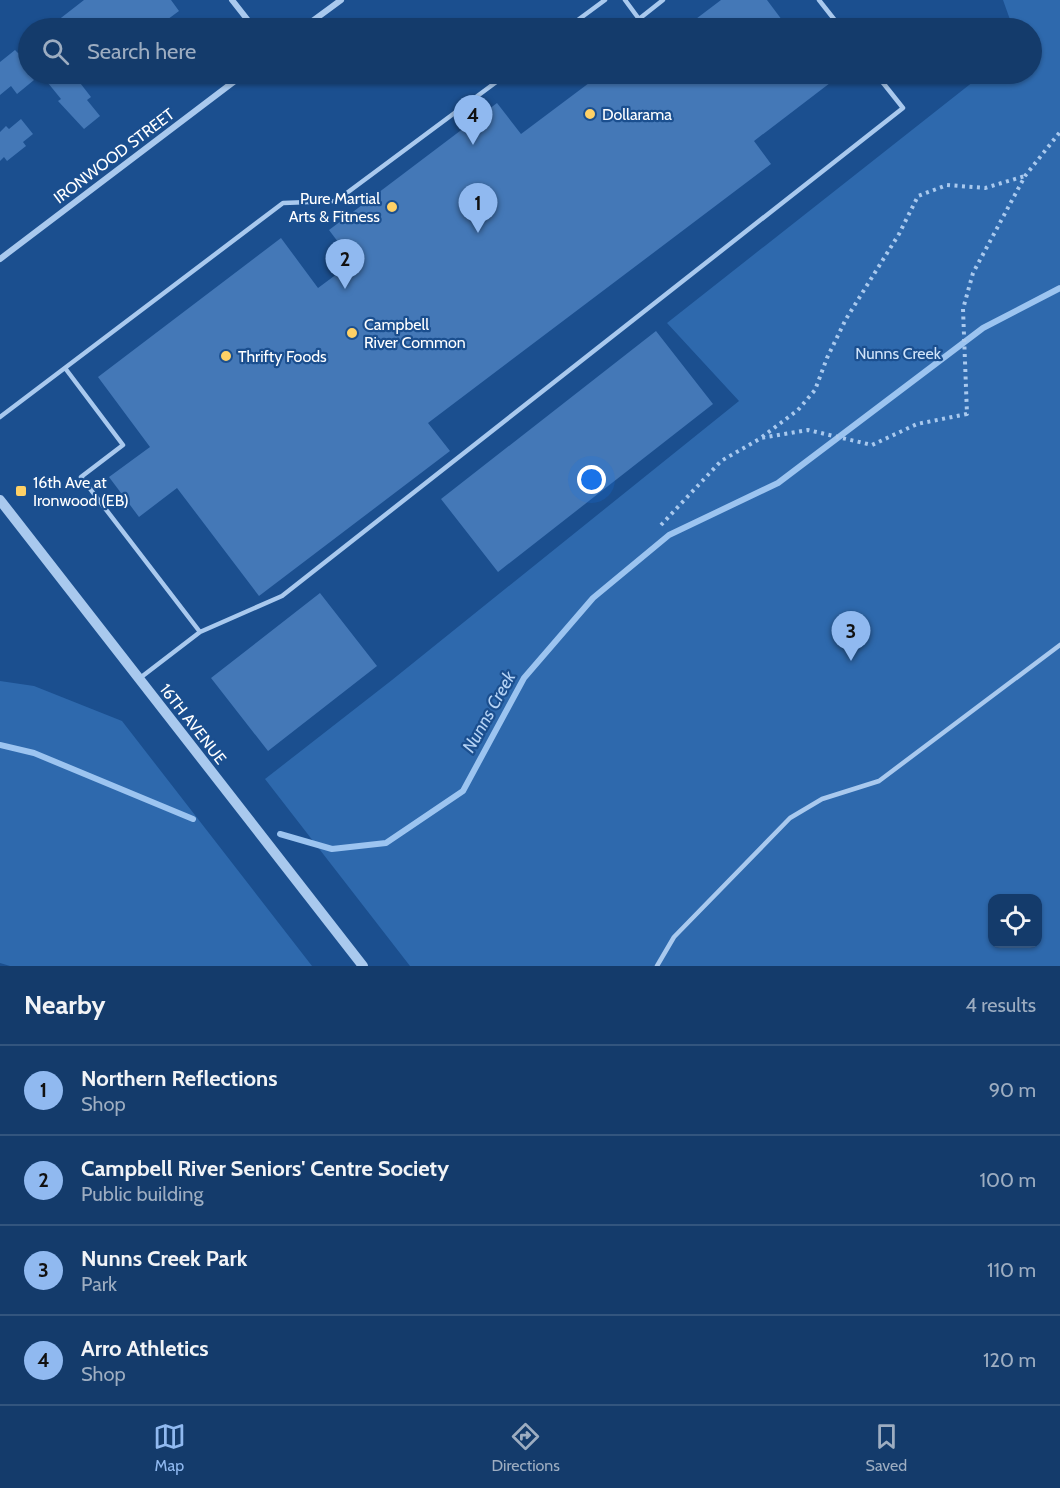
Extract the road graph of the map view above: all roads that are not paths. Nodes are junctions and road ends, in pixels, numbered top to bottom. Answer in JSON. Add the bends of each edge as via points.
{"nodes":[{"id":1,"x":232,"y":0,"type":"edge"},
{"id":2,"x":341,"y":0,"type":"edge"},
{"id":3,"x":605,"y":0,"type":"edge"},
{"id":4,"x":625,"y":0,"type":"edge"},
{"id":5,"x":663,"y":0,"type":"edge"},
{"id":6,"x":819,"y":0,"type":"edge"},
{"id":7,"x":246,"y":18,"type":"edge"},
{"id":8,"x":317,"y":18,"type":"edge"},
{"id":9,"x":581,"y":18,"type":"edge"},
{"id":10,"x":638,"y":18,"type":"edge"},
{"id":11,"x":640,"y":18,"type":"edge"},
{"id":12,"x":833,"y":18,"type":"edge"},
{"id":13,"x":231,"y":84,"type":"edge"},
{"id":14,"x":494,"y":84,"type":"edge"},
{"id":15,"x":884,"y":84,"type":"edge"},
{"id":16,"x":0,"y":260,"type":"edge"},
{"id":17,"x":65,"y":368,"type":"junction"},
{"id":18,"x":0,"y":417,"type":"edge"},
{"id":19,"x":0,"y":500,"type":"edge"},
{"id":20,"x":200,"y":632,"type":"junction"},
{"id":21,"x":1060,"y":645,"type":"edge"},
{"id":22,"x":139,"y":678,"type":"junction"},
{"id":23,"x":363,"y":966,"type":"edge"},
{"id":24,"x":657,"y":966,"type":"edge"}],
"edges":[{"from":1,"to":7,"type":"street"},
{"from":2,"to":8,"type":"street"},
{"from":3,"to":9,"type":"lane"},
{"from":4,"to":10,"type":"lane"},
{"from":5,"to":11,"type":"lane"},
{"from":6,"to":12,"type":"lane"},
{"from":13,"to":16,"type":"street","name":"IRONWOOD STREET"},
{"from":14,"to":17,"type":"lane","via":[[336,201],[283,203]]},
{"from":15,"to":20,"type":"lane","via":[[903,108],[282,596]]},
{"from":17,"to":18,"type":"lane"},
{"from":17,"to":20,"type":"lane","via":[[123,445],[81,477]]},
{"from":19,"to":22,"type":"street","name":"16TH AVENUE"},
{"from":20,"to":22,"type":"lane"},
{"from":21,"to":24,"type":"lane","via":[[879,781],[822,800],[790,818],[674,937]]},
{"from":22,"to":23,"type":"street","name":"16TH AVENUE"}]}
